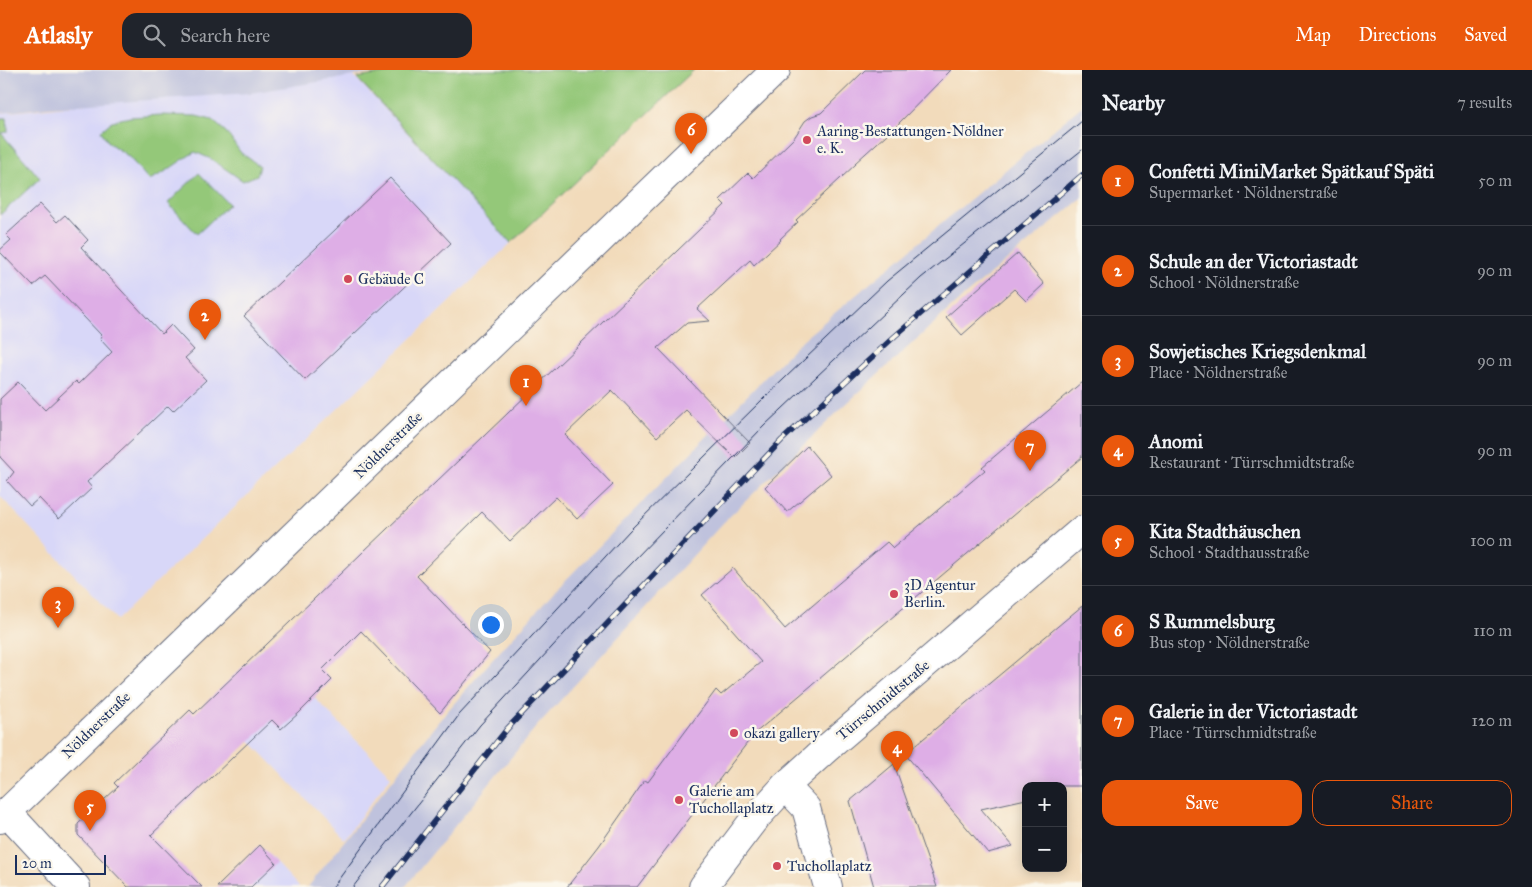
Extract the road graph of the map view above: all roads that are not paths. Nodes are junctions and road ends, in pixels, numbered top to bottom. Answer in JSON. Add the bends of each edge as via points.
{"nodes":[{"id":1,"x":776,"y":70,"type":"edge"},
{"id":2,"x":1082,"y":530,"type":"edge"},
{"id":3,"x":785,"y":786,"type":"junction"},
{"id":4,"x":3,"y":816,"type":"edge"},
{"id":5,"x":76,"y":887,"type":"edge"},
{"id":6,"x":703,"y":887,"type":"edge"},
{"id":7,"x":828,"y":887,"type":"edge"}],
"edges":[{"from":1,"to":4,"type":"street","name":"Nöldnerstraße"},
{"from":2,"to":3,"type":"street","name":"Türrschmidtstraße"},
{"from":3,"to":6,"type":"street","name":"Türrschmidtstraße","via":[[753,821]]},
{"from":3,"to":7,"type":"street","via":[[806,808]]},
{"from":4,"to":5,"type":"street"}]}
